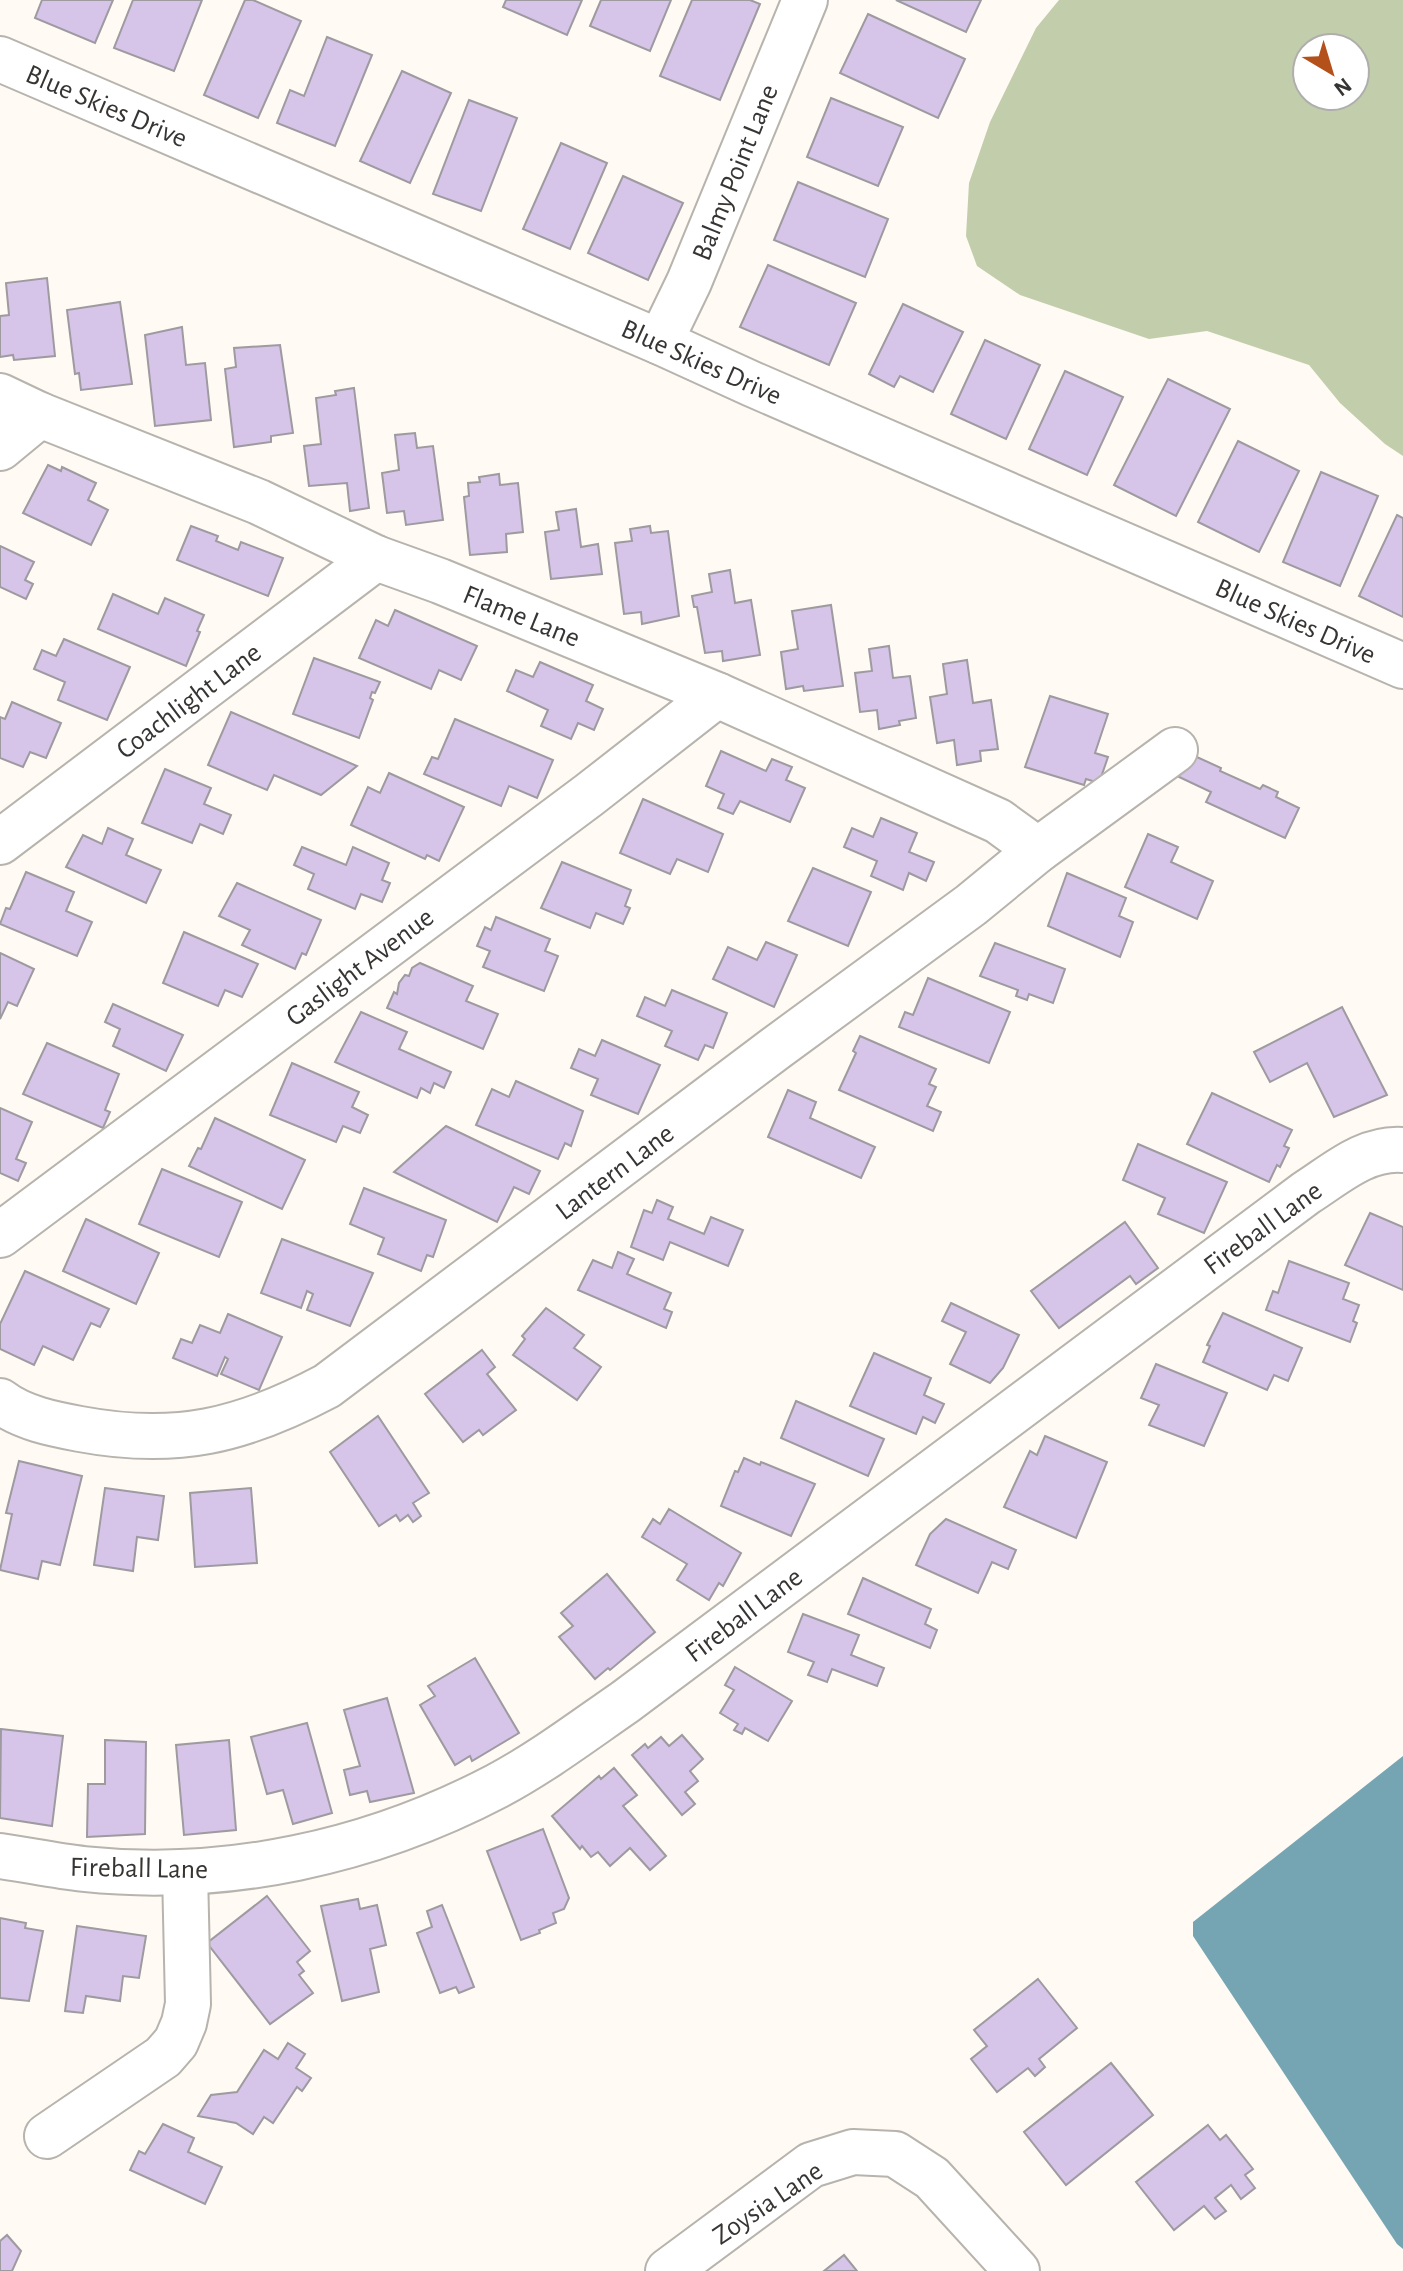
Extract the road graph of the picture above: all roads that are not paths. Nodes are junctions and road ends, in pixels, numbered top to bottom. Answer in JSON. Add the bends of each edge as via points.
{"nodes":[{"id":1,"x":805,"y":0,"type":"edge"},
{"id":2,"x":0,"y":59,"type":"edge"},
{"id":3,"x":660,"y":342,"type":"junction"},
{"id":4,"x":0,"y":396,"type":"edge"},
{"id":5,"x":40,"y":415,"type":"junction"},
{"id":6,"x":0,"y":448,"type":"edge"},
{"id":7,"x":376,"y":558,"type":"junction"},
{"id":8,"x":1403,"y":666,"type":"edge"},
{"id":9,"x":717,"y":695,"type":"junction"},
{"id":10,"x":1175,"y":750,"type":"dead end"},
{"id":11,"x":0,"y":842,"type":"edge"},
{"id":12,"x":1038,"y":850,"type":"junction"},
{"id":13,"x":1403,"y":1150,"type":"edge"},
{"id":14,"x":0,"y":1235,"type":"edge"},
{"id":15,"x":3,"y":1413,"type":"edge"},
{"id":16,"x":0,"y":1856,"type":"edge"},
{"id":17,"x":185,"y":1872,"type":"junction"},
{"id":18,"x":47,"y":2136,"type":"dead end"},
{"id":19,"x":668,"y":2271,"type":"edge"},
{"id":20,"x":1017,"y":2271,"type":"edge"}],
"edges":[{"from":1,"to":3,"type":"street","name":"Balmy Point Lane"},
{"from":2,"to":3,"type":"street","name":"Blue Skies Drive"},
{"from":3,"to":8,"type":"street","name":"Blue Skies Drive"},
{"from":4,"to":5,"type":"street","name":"Flame Lane"},
{"from":5,"to":6,"type":"street"},
{"from":5,"to":7,"type":"street","name":"Flame Lane","via":[[259,502]]},
{"from":7,"to":9,"type":"street","name":"Flame Lane"},
{"from":7,"to":11,"type":"street","name":"Coachlight Lane"},
{"from":9,"to":12,"type":"street","name":"Flame Lane","via":[[998,821]]},
{"from":9,"to":14,"type":"street","name":"Gaslight Avenue"},
{"from":10,"to":12,"type":"street","name":"Lantern Lane"},
{"from":12,"to":15,"type":"street","name":"Lantern Lane","via":[[327,1386],[243,1424],[193,1435],[110,1435]]},
{"from":13,"to":17,"type":"street","name":"Fireball Lane","via":[[1376,1151],[1306,1193],[625,1702],[500,1784],[364,1841],[310,1856]]},
{"from":16,"to":17,"type":"street","name":"Fireball Lane","via":[[85,1869]]},
{"from":17,"to":18,"type":"street","via":[[188,2004],[176,2042],[149,2068]]},
{"from":19,"to":20,"type":"street","name":"Zoysia Lane","via":[[811,2165],[853,2152],[895,2154],[932,2178]]}]}
